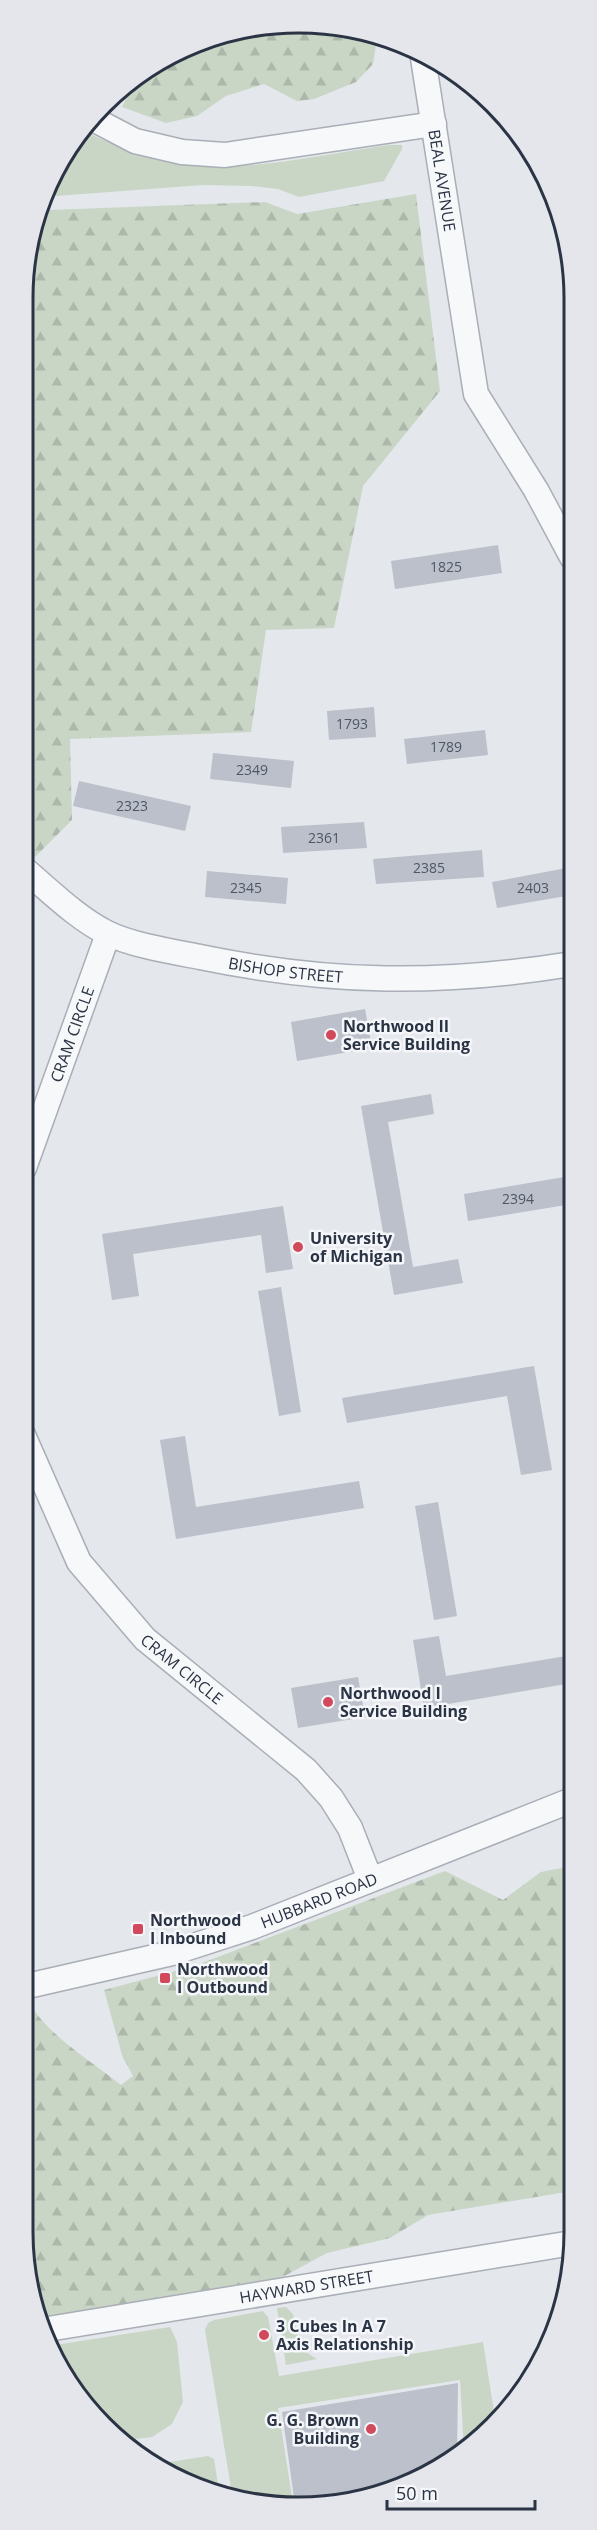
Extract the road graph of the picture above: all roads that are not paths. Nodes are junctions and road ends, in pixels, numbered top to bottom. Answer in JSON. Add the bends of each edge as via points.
{"nodes":[{"id":1,"x":424,"y":65,"type":"edge"},
{"id":2,"x":100,"y":122,"type":"edge"},
{"id":3,"x":434,"y":124,"type":"junction"},
{"id":4,"x":564,"y":542,"type":"edge"},
{"id":5,"x":33,"y":876,"type":"edge"},
{"id":6,"x":108,"y":934,"type":"junction"},
{"id":7,"x":564,"y":965,"type":"edge"},
{"id":8,"x":33,"y":1143,"type":"edge"},
{"id":9,"x":33,"y":1455,"type":"edge"},
{"id":10,"x":564,"y":1803,"type":"edge"},
{"id":11,"x":370,"y":1880,"type":"junction"},
{"id":12,"x":33,"y":1985,"type":"edge"},
{"id":13,"x":563,"y":2244,"type":"edge"},
{"id":14,"x":51,"y":2328,"type":"edge"}],
"edges":[{"from":1,"to":3,"type":"street"},
{"from":2,"to":3,"type":"street","name":"BEAL AVENUE","via":[[135,141],[182,152],[225,154]]},
{"from":3,"to":4,"type":"street","name":"BEAL AVENUE","via":[[476,394]]},
{"from":5,"to":6,"type":"street","name":"BISHOP STREET"},
{"from":6,"to":7,"type":"street","name":"BISHOP STREET","via":[[268,971],[340,978],[464,979]]},
{"from":6,"to":8,"type":"street","name":"CRAM CIRCLE"},
{"from":9,"to":11,"type":"street","name":"CRAM CIRCLE","via":[[79,1562],[145,1639],[306,1770],[331,1797],[350,1828]]},
{"from":10,"to":11,"type":"street","name":"HUBBARD ROAD"},
{"from":11,"to":12,"type":"street","name":"HUBBARD ROAD","via":[[172,1953]]},
{"from":13,"to":14,"type":"street","name":"HAYWARD STREET"}]}
